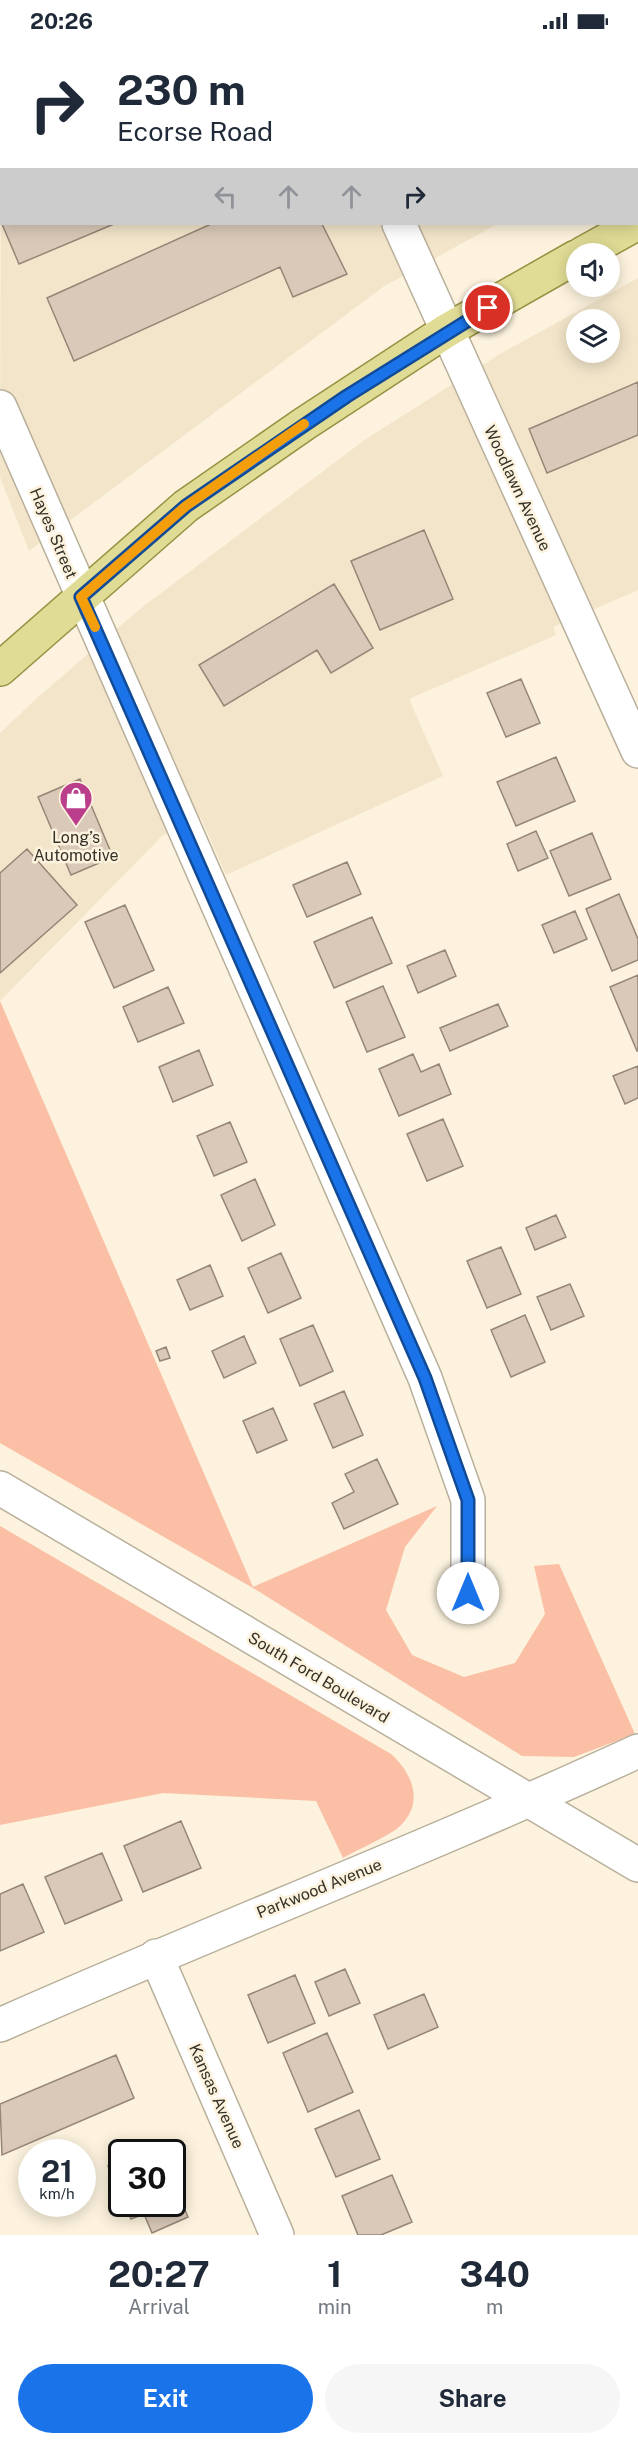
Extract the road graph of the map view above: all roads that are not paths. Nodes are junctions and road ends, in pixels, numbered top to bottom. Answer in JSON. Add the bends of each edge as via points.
{"nodes":[{"id":1,"x":399,"y":225,"type":"edge"},
{"id":2,"x":633,"y":225,"type":"edge"},
{"id":3,"x":602,"y":243,"type":"edge"},
{"id":4,"x":566,"y":263,"type":"edge"},
{"id":5,"x":446,"y":332,"type":"junction"},
{"id":6,"x":0,"y":407,"type":"edge"},
{"id":7,"x":11,"y":468,"type":"edge"},
{"id":8,"x":81,"y":597,"type":"junction"},
{"id":9,"x":0,"y":669,"type":"edge"},
{"id":10,"x":638,"y":751,"type":"edge"},
{"id":11,"x":0,"y":1488,"type":"edge"},
{"id":12,"x":468,"y":1593,"type":"dead end"},
{"id":13,"x":638,"y":1751,"type":"edge"},
{"id":14,"x":528,"y":1802,"type":"junction"},
{"id":15,"x":638,"y":1865,"type":"edge"},
{"id":16,"x":156,"y":1956,"type":"junction"},
{"id":17,"x":0,"y":2025,"type":"edge"},
{"id":18,"x":278,"y":2235,"type":"edge"}],
"edges":[{"from":1,"to":5,"type":"street","name":"Woodlawn Avenue"},
{"from":2,"to":3,"type":"main road"},
{"from":4,"to":5,"type":"main road"},
{"from":5,"to":8,"type":"main road","via":[[186,506]]},
{"from":5,"to":10,"type":"street","name":"Woodlawn Avenue"},
{"from":6,"to":7,"type":"street","name":"Hayes Street"},
{"from":7,"to":8,"type":"street","name":"Hayes Street"},
{"from":8,"to":9,"type":"main road"},
{"from":8,"to":12,"type":"street","name":"Hayes Street","via":[[425,1378],[468,1500]]},
{"from":11,"to":14,"type":"street","name":"South Ford Boulevard"},
{"from":13,"to":14,"type":"street","name":"Parkwood Avenue"},
{"from":14,"to":15,"type":"street","name":"South Ford Boulevard"},
{"from":14,"to":16,"type":"street","name":"Parkwood Avenue"},
{"from":16,"to":17,"type":"street","name":"Parkwood Avenue"},
{"from":16,"to":18,"type":"street","name":"Kansas Avenue"}]}
